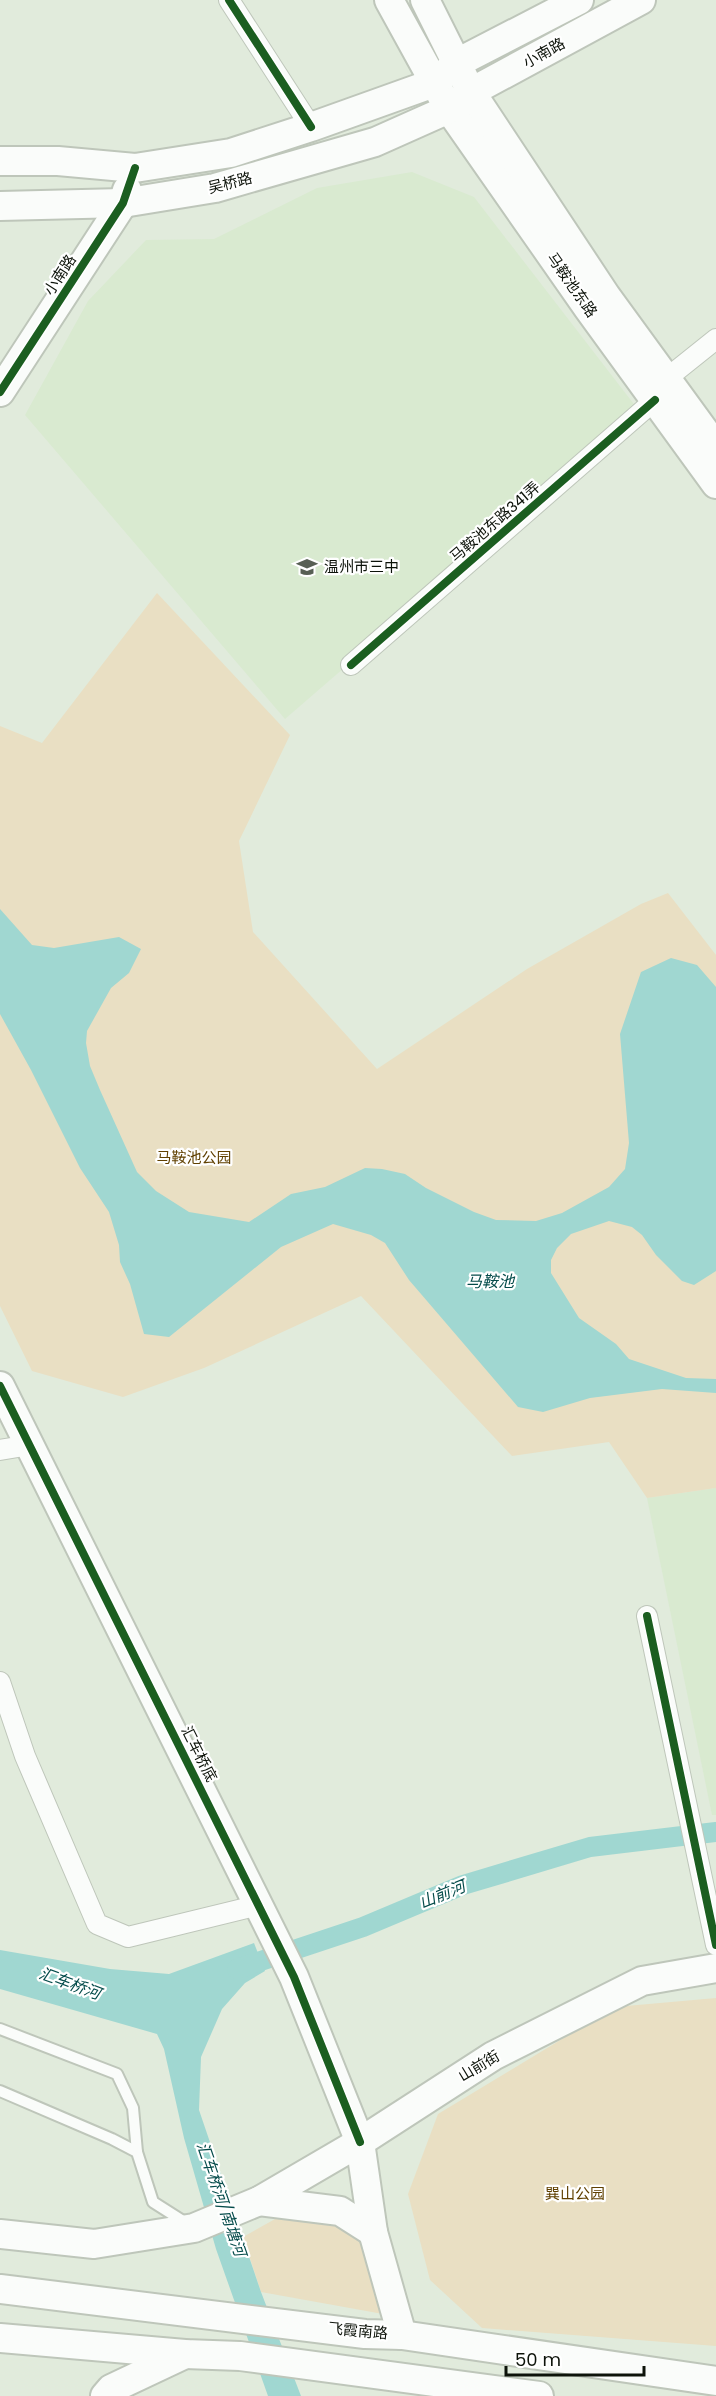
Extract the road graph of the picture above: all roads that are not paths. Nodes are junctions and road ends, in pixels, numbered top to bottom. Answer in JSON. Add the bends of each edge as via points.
{"nodes":[{"id":1,"x":229,"y":0,"type":"edge"},
{"id":2,"x":389,"y":0,"type":"edge"},
{"id":3,"x":424,"y":0,"type":"edge"},
{"id":4,"x":579,"y":0,"type":"edge"},
{"id":5,"x":641,"y":0,"type":"edge"},
{"id":6,"x":457,"y":63,"type":"junction"},
{"id":7,"x":434,"y":83,"type":"junction"},
{"id":8,"x":471,"y":92,"type":"junction"},
{"id":9,"x":449,"y":109,"type":"junction"},
{"id":10,"x":311,"y":127,"type":"junction"},
{"id":11,"x":0,"y":161,"type":"edge"},
{"id":12,"x":135,"y":168,"type":"junction"},
{"id":13,"x":123,"y":203,"type":"junction"},
{"id":14,"x":0,"y":206,"type":"edge"},
{"id":15,"x":716,"y":339,"type":"edge"},
{"id":16,"x":661,"y":389,"type":"junction"},
{"id":17,"x":0,"y":393,"type":"edge"},
{"id":18,"x":716,"y":447,"type":"edge"},
{"id":19,"x":716,"y":484,"type":"edge"},
{"id":20,"x":351,"y":665,"type":"dead end"},
{"id":21,"x":0,"y":1386,"type":"edge"},
{"id":22,"x":30,"y":1445,"type":"junction"},
{"id":23,"x":0,"y":1450,"type":"edge"},
{"id":24,"x":647,"y":1616,"type":"dead end"},
{"id":25,"x":0,"y":1682,"type":"edge"},
{"id":26,"x":263,"y":1912,"type":"junction"},
{"id":27,"x":716,"y":1945,"type":"edge"},
{"id":28,"x":716,"y":1968,"type":"edge"},
{"id":29,"x":0,"y":2029,"type":"edge"},
{"id":30,"x":0,"y":2091,"type":"edge"},
{"id":31,"x":360,"y":2142,"type":"junction"},
{"id":32,"x":137,"y":2152,"type":"junction"},
{"id":33,"x":256,"y":2203,"type":"junction"},
{"id":34,"x":194,"y":2228,"type":"junction"},
{"id":35,"x":373,"y":2232,"type":"junction"},
{"id":36,"x":0,"y":2234,"type":"edge"},
{"id":37,"x":0,"y":2289,"type":"edge"},
{"id":38,"x":402,"y":2335,"type":"junction"},
{"id":39,"x":0,"y":2338,"type":"edge"},
{"id":40,"x":185,"y":2354,"type":"junction"},
{"id":41,"x":716,"y":2381,"type":"edge"},
{"id":42,"x":422,"y":2387,"type":"edge"},
{"id":43,"x":105,"y":2396,"type":"edge"},
{"id":44,"x":539,"y":2396,"type":"edge"}],
"edges":[{"from":1,"to":10,"type":"street"},
{"from":2,"to":7,"type":"main road","name":"马鞍池东路"},
{"from":3,"to":6,"type":"main road","name":"马鞍池东路"},
{"from":4,"to":6,"type":"main road","name":"小南路"},
{"from":5,"to":8,"type":"main road","name":"小南路"},
{"from":6,"to":7,"type":"main road","name":"小南路"},
{"from":6,"to":8,"type":"main road","name":"马鞍池东路"},
{"from":7,"to":9,"type":"main road","name":"马鞍池东路"},
{"from":7,"to":10,"type":"main road","name":"吴桥路"},
{"from":8,"to":9,"type":"main road","name":"小南路"},
{"from":8,"to":16,"type":"main road","name":"马鞍池东路","via":[[606,296]]},
{"from":9,"to":13,"type":"main road","name":"吴桥路","via":[[375,142],[215,188]]},
{"from":9,"to":16,"type":"main road","name":"马鞍池东路","via":[[588,308]]},
{"from":10,"to":12,"type":"main road","name":"吴桥路","via":[[231,153]]},
{"from":11,"to":12,"type":"main road","name":"吴桥路","via":[[58,161]]},
{"from":12,"to":13,"type":"main road","name":"小南路"},
{"from":13,"to":14,"type":"main road","name":"吴桥路"},
{"from":13,"to":17,"type":"main road","name":"小南路"},
{"from":15,"to":16,"type":"street","name":"马鞍池东路341弄"},
{"from":16,"to":18,"type":"main road","name":"马鞍池东路"},
{"from":16,"to":19,"type":"main road","name":"马鞍池东路"},
{"from":16,"to":20,"type":"street","name":"马鞍池东路341弄"},
{"from":21,"to":22,"type":"main road","name":"汇车桥底"},
{"from":22,"to":23,"type":"street"},
{"from":22,"to":26,"type":"main road","name":"汇车桥底"},
{"from":24,"to":27,"type":"street"},
{"from":25,"to":26,"type":"street","via":[[25,1756],[97,1924],[129,1937]]},
{"from":26,"to":31,"type":"main road","name":"汇车桥底","via":[[294,1977]]},
{"from":28,"to":31,"type":"main road","name":"山前街","via":[[642,1981],[494,2056]]},
{"from":29,"to":32,"type":"lane","via":[[117,2074],[133,2108]]},
{"from":30,"to":32,"type":"lane"},
{"from":31,"to":33,"type":"main road","name":"山前街"},
{"from":31,"to":35,"type":"main road","name":"汇车桥底"},
{"from":32,"to":34,"type":"lane","via":[[153,2202]]},
{"from":33,"to":34,"type":"main road","name":"山前街"},
{"from":33,"to":35,"type":"main road","name":"山前街","via":[[340,2211]]},
{"from":34,"to":36,"type":"main road","name":"山前街","via":[[94,2244]]},
{"from":35,"to":38,"type":"main road","name":"汇车桥底"},
{"from":37,"to":38,"type":"main road","name":"飞霞南路","via":[[366,2334]]},
{"from":38,"to":41,"type":"main road","name":"飞霞南路"},
{"from":39,"to":40,"type":"main road"},
{"from":40,"to":42,"type":"main road","via":[[240,2356],[364,2371]]},
{"from":40,"to":43,"type":"main road","via":[[111,2389]]},
{"from":42,"to":44,"type":"main road"}]}
